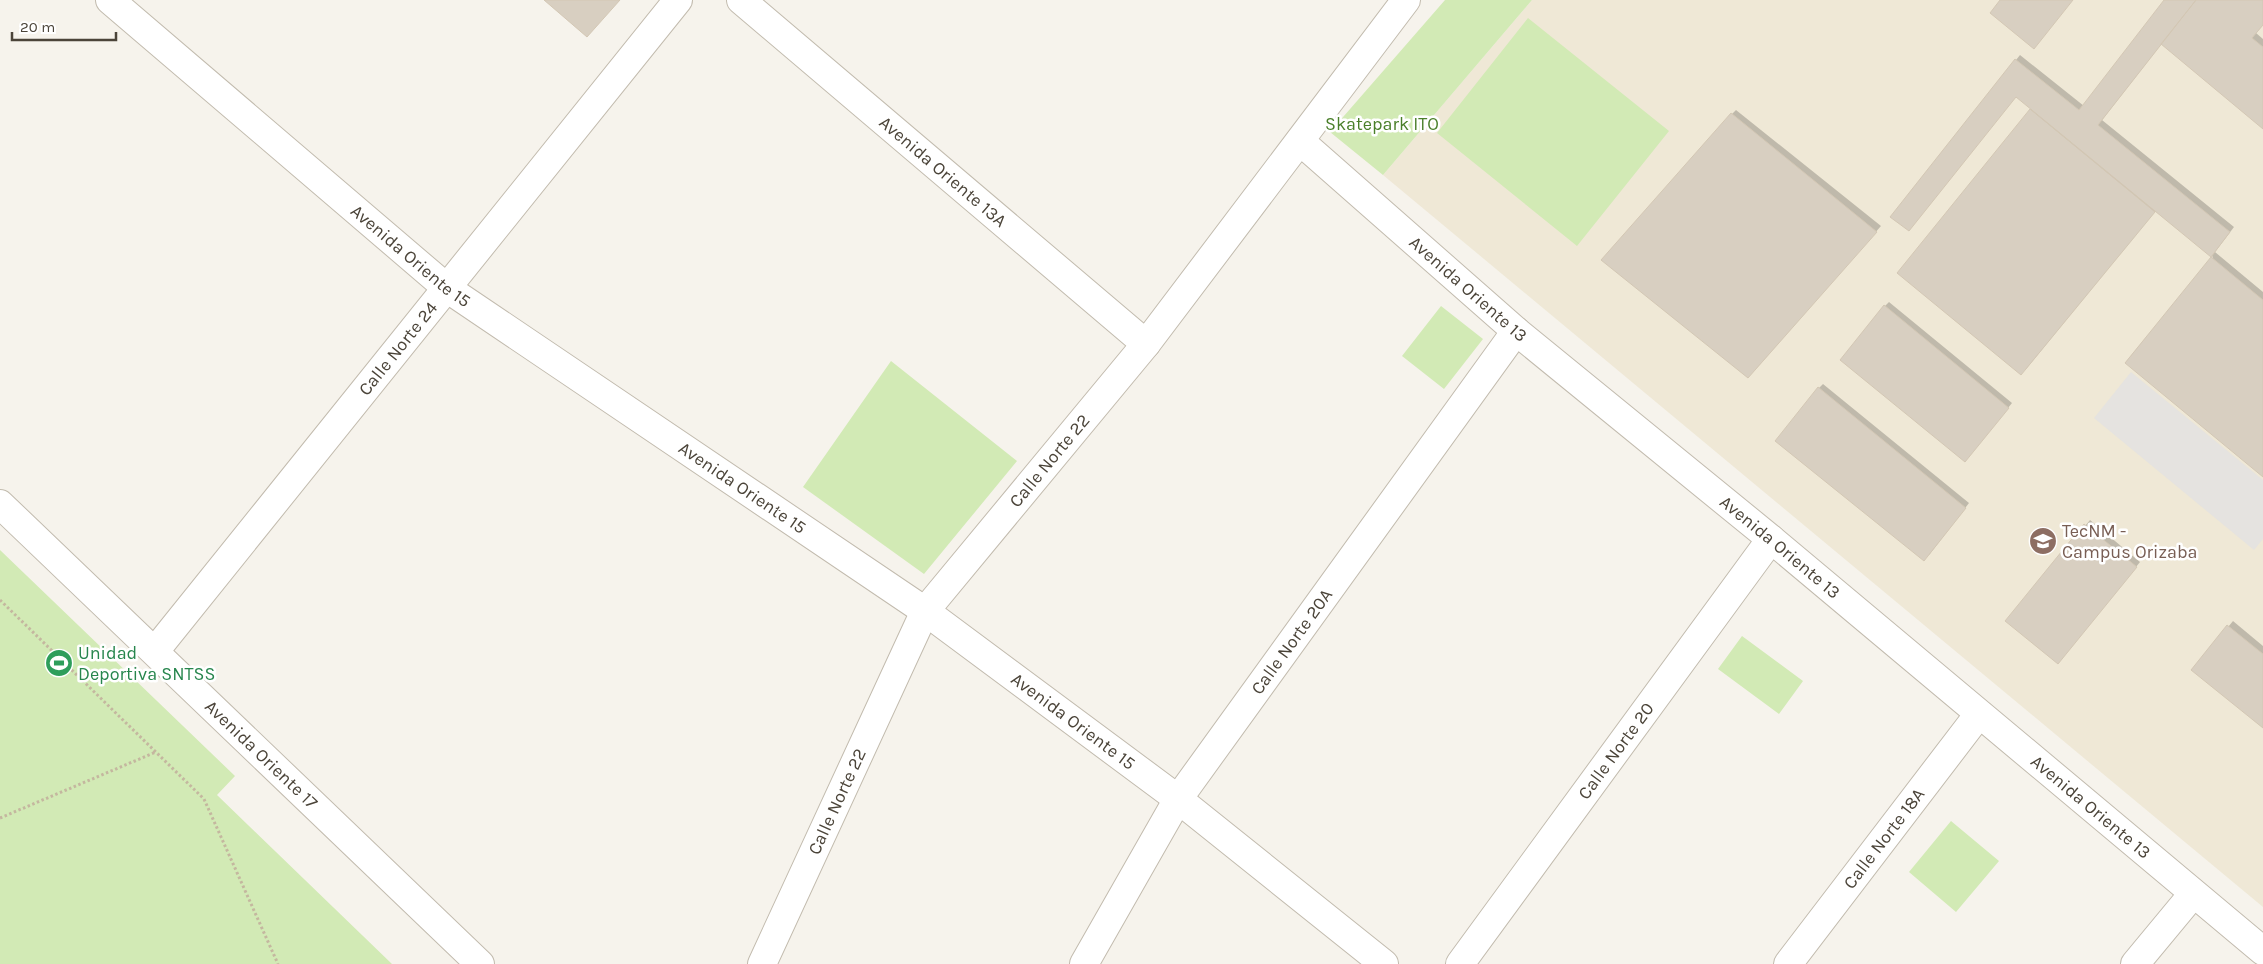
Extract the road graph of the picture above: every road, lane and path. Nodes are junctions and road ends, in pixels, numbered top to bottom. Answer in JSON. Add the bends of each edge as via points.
{"nodes":[{"id":1,"x":110,"y":0,"type":"edge"},
{"id":2,"x":678,"y":0,"type":"edge"},
{"id":3,"x":741,"y":0,"type":"edge"},
{"id":4,"x":1405,"y":0,"type":"edge"},
{"id":5,"x":1300,"y":141,"type":"junction"},
{"id":6,"x":448,"y":289,"type":"junction"},
{"id":7,"x":1516,"y":331,"type":"junction"},
{"id":8,"x":1146,"y":344,"type":"junction"},
{"id":9,"x":0,"y":504,"type":"edge"},
{"id":10,"x":1771,"y":539,"type":"junction"},
{"id":11,"x":0,"y":600,"type":"edge"},
{"id":12,"x":925,"y":611,"type":"junction"},
{"id":13,"x":155,"y":651,"type":"junction"},
{"id":14,"x":1979,"y":714,"type":"junction"},
{"id":15,"x":156,"y":752,"type":"junction"},
{"id":16,"x":1178,"y":799,"type":"junction"},
{"id":17,"x":0,"y":818,"type":"edge"},
{"id":18,"x":2193,"y":894,"type":"junction"},
{"id":19,"x":2263,"y":951,"type":"edge"},
{"id":20,"x":278,"y":964,"type":"edge"},
{"id":21,"x":480,"y":964,"type":"edge"},
{"id":22,"x":762,"y":964,"type":"edge"},
{"id":23,"x":1084,"y":964,"type":"edge"},
{"id":24,"x":1384,"y":964,"type":"edge"},
{"id":25,"x":1460,"y":964,"type":"edge"},
{"id":26,"x":1788,"y":964,"type":"edge"},
{"id":27,"x":2135,"y":964,"type":"edge"}],
"edges":[{"from":1,"to":6,"type":"street","name":"Avenida Oriente 15"},
{"from":2,"to":6,"type":"street","name":"Calle Norte 24"},
{"from":3,"to":8,"type":"street","name":"Avenida Oriente 13A"},
{"from":4,"to":5,"type":"street","name":"Calle Norte 22"},
{"from":5,"to":7,"type":"street","name":"Avenida Oriente 13"},
{"from":5,"to":8,"type":"street","name":"Calle Norte 22"},
{"from":6,"to":12,"type":"street","name":"Avenida Oriente 15"},
{"from":6,"to":13,"type":"street","name":"Calle Norte 24"},
{"from":7,"to":10,"type":"street","name":"Avenida Oriente 13"},
{"from":7,"to":16,"type":"street","name":"Calle Norte 20A"},
{"from":8,"to":12,"type":"street","name":"Calle Norte 22"},
{"from":9,"to":13,"type":"street","name":"Avenida Oriente 17"},
{"from":10,"to":14,"type":"street","name":"Avenida Oriente 13"},
{"from":10,"to":25,"type":"street","name":"Calle Norte 20"},
{"from":11,"to":15,"type":"path"},
{"from":12,"to":16,"type":"street","name":"Avenida Oriente 15"},
{"from":12,"to":22,"type":"street","name":"Calle Norte 22"},
{"from":13,"to":21,"type":"street","name":"Avenida Oriente 17"},
{"from":14,"to":18,"type":"street","name":"Avenida Oriente 13"},
{"from":14,"to":26,"type":"street","name":"Calle Norte 18A"},
{"from":15,"to":17,"type":"path"},
{"from":15,"to":20,"type":"path","via":[[204,799]]},
{"from":16,"to":23,"type":"street","name":"Calle Norte 20A"},
{"from":16,"to":24,"type":"street","name":"Avenida Oriente 15"},
{"from":18,"to":19,"type":"street","name":"Avenida Oriente 13"},
{"from":18,"to":27,"type":"street"}]}
